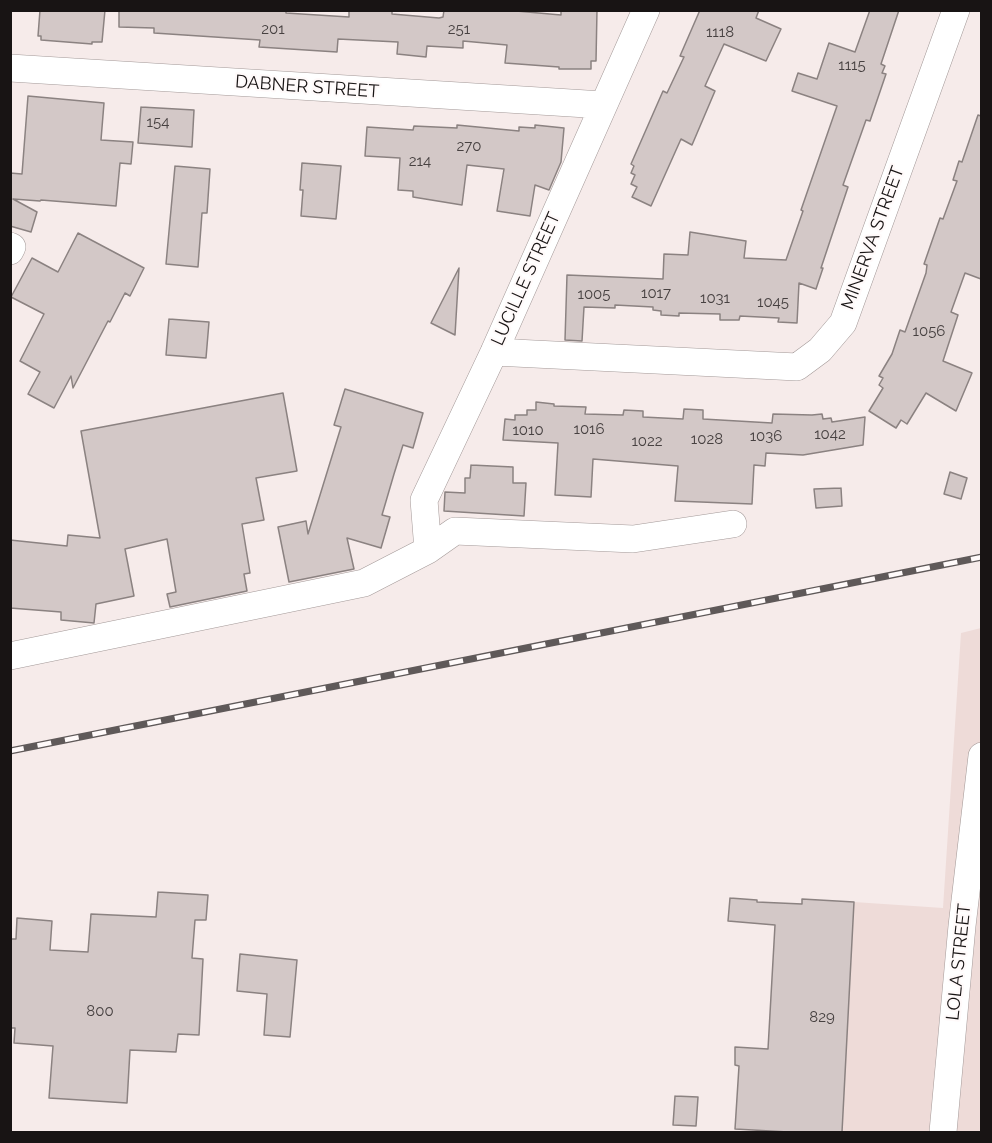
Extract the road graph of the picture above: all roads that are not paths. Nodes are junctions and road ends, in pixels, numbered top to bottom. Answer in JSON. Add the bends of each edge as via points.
{"nodes":[{"id":1,"x":646,"y":10,"type":"edge"},
{"id":2,"x":956,"y":10,"type":"edge"},
{"id":3,"x":10,"y":68,"type":"edge"},
{"id":4,"x":603,"y":105,"type":"junction"},
{"id":5,"x":10,"y":246,"type":"edge"},
{"id":6,"x":10,"y":251,"type":"edge"},
{"id":7,"x":494,"y":352,"type":"junction"},
{"id":8,"x":733,"y":524,"type":"dead end"},
{"id":9,"x":428,"y":550,"type":"junction"},
{"id":10,"x":10,"y":656,"type":"edge"},
{"id":11,"x":981,"y":756,"type":"edge"},
{"id":12,"x":943,"y":1132,"type":"edge"}],
"edges":[{"from":1,"to":4,"type":"street","name":"LUCILLE STREET"},
{"from":2,"to":7,"type":"street","name":"MINERVA STREET","via":[[843,323],[820,350],[798,367]]},
{"from":3,"to":4,"type":"street","name":"DABNER STREET"},
{"from":4,"to":7,"type":"street","name":"LUCILLE STREET"},
{"from":5,"to":6,"type":"street"},
{"from":7,"to":9,"type":"street","name":"LUCILLE STREET","via":[[424,500]]},
{"from":8,"to":9,"type":"street","via":[[633,539],[454,531]]},
{"from":9,"to":10,"type":"street","via":[[364,583]]},
{"from":11,"to":12,"type":"street","name":"LOLA STREET"}]}
